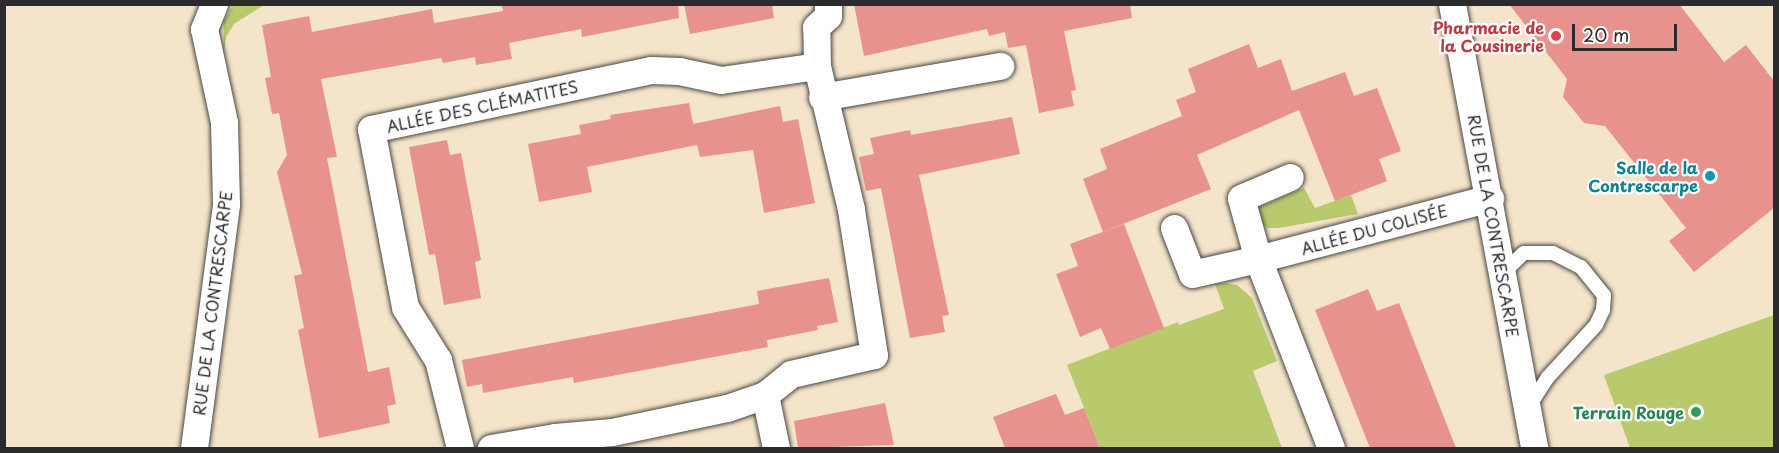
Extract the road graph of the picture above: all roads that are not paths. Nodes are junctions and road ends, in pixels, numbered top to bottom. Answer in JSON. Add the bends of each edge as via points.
{"nodes":[{"id":1,"x":828,"y":4,"type":"edge"},
{"id":2,"x":1452,"y":4,"type":"edge"},
{"id":3,"x":205,"y":8,"type":"edge"},
{"id":4,"x":817,"y":66,"type":"junction"},
{"id":5,"x":1000,"y":66,"type":"dead end"},
{"id":6,"x":822,"y":97,"type":"junction"},
{"id":7,"x":1290,"y":177,"type":"dead end"},
{"id":8,"x":1490,"y":198,"type":"junction"},
{"id":9,"x":1174,"y":228,"type":"dead end"},
{"id":10,"x":1258,"y":259,"type":"junction"},
{"id":11,"x":1501,"y":276,"type":"junction"},
{"id":12,"x":765,"y":395,"type":"junction"},
{"id":13,"x":1527,"y":410,"type":"junction"},
{"id":14,"x":194,"y":448,"type":"edge"},
{"id":15,"x":460,"y":448,"type":"edge"},
{"id":16,"x":491,"y":448,"type":"edge"},
{"id":17,"x":776,"y":448,"type":"edge"},
{"id":18,"x":1331,"y":448,"type":"edge"},
{"id":19,"x":1534,"y":448,"type":"edge"}],
"edges":[{"from":1,"to":4,"type":"street","via":[[828,16],[816,27]]},
{"from":2,"to":8,"type":"street","name":"RUE DE LA CONTRESCARPE"},
{"from":3,"to":14,"type":"street","name":"RUE DE LA CONTRESCARPE","via":[[204,29],[224,122],[226,204]]},
{"from":4,"to":6,"type":"street"},
{"from":4,"to":15,"type":"street","name":"ALLÉE DES CLÉMATITES","via":[[721,80],[679,70],[651,70],[371,129],[405,308],[438,360]]},
{"from":5,"to":6,"type":"street"},
{"from":6,"to":12,"type":"street","via":[[851,209],[874,355],[791,374]]},
{"from":7,"to":10,"type":"street","via":[[1241,198]]},
{"from":8,"to":10,"type":"street","name":"ALLÉE DU COLISÉE"},
{"from":8,"to":11,"type":"street","name":"RUE DE LA CONTRESCARPE"},
{"from":9,"to":10,"type":"street","name":"ALLÉE DU COLISÉE","via":[[1192,274]]},
{"from":10,"to":18,"type":"street"},
{"from":11,"to":13,"type":"street","name":"RUE DE LA CONTRESCARPE"},
{"from":11,"to":13,"type":"lane","via":[[1517,256],[1532,251],[1553,253],[1581,267],[1604,295],[1604,310],[1596,325],[1548,377]]},
{"from":12,"to":16,"type":"street","via":[[727,408],[623,430],[555,436]]},
{"from":12,"to":17,"type":"street"},
{"from":13,"to":19,"type":"street","name":"RUE DE LA CONTRESCARPE"}]}
